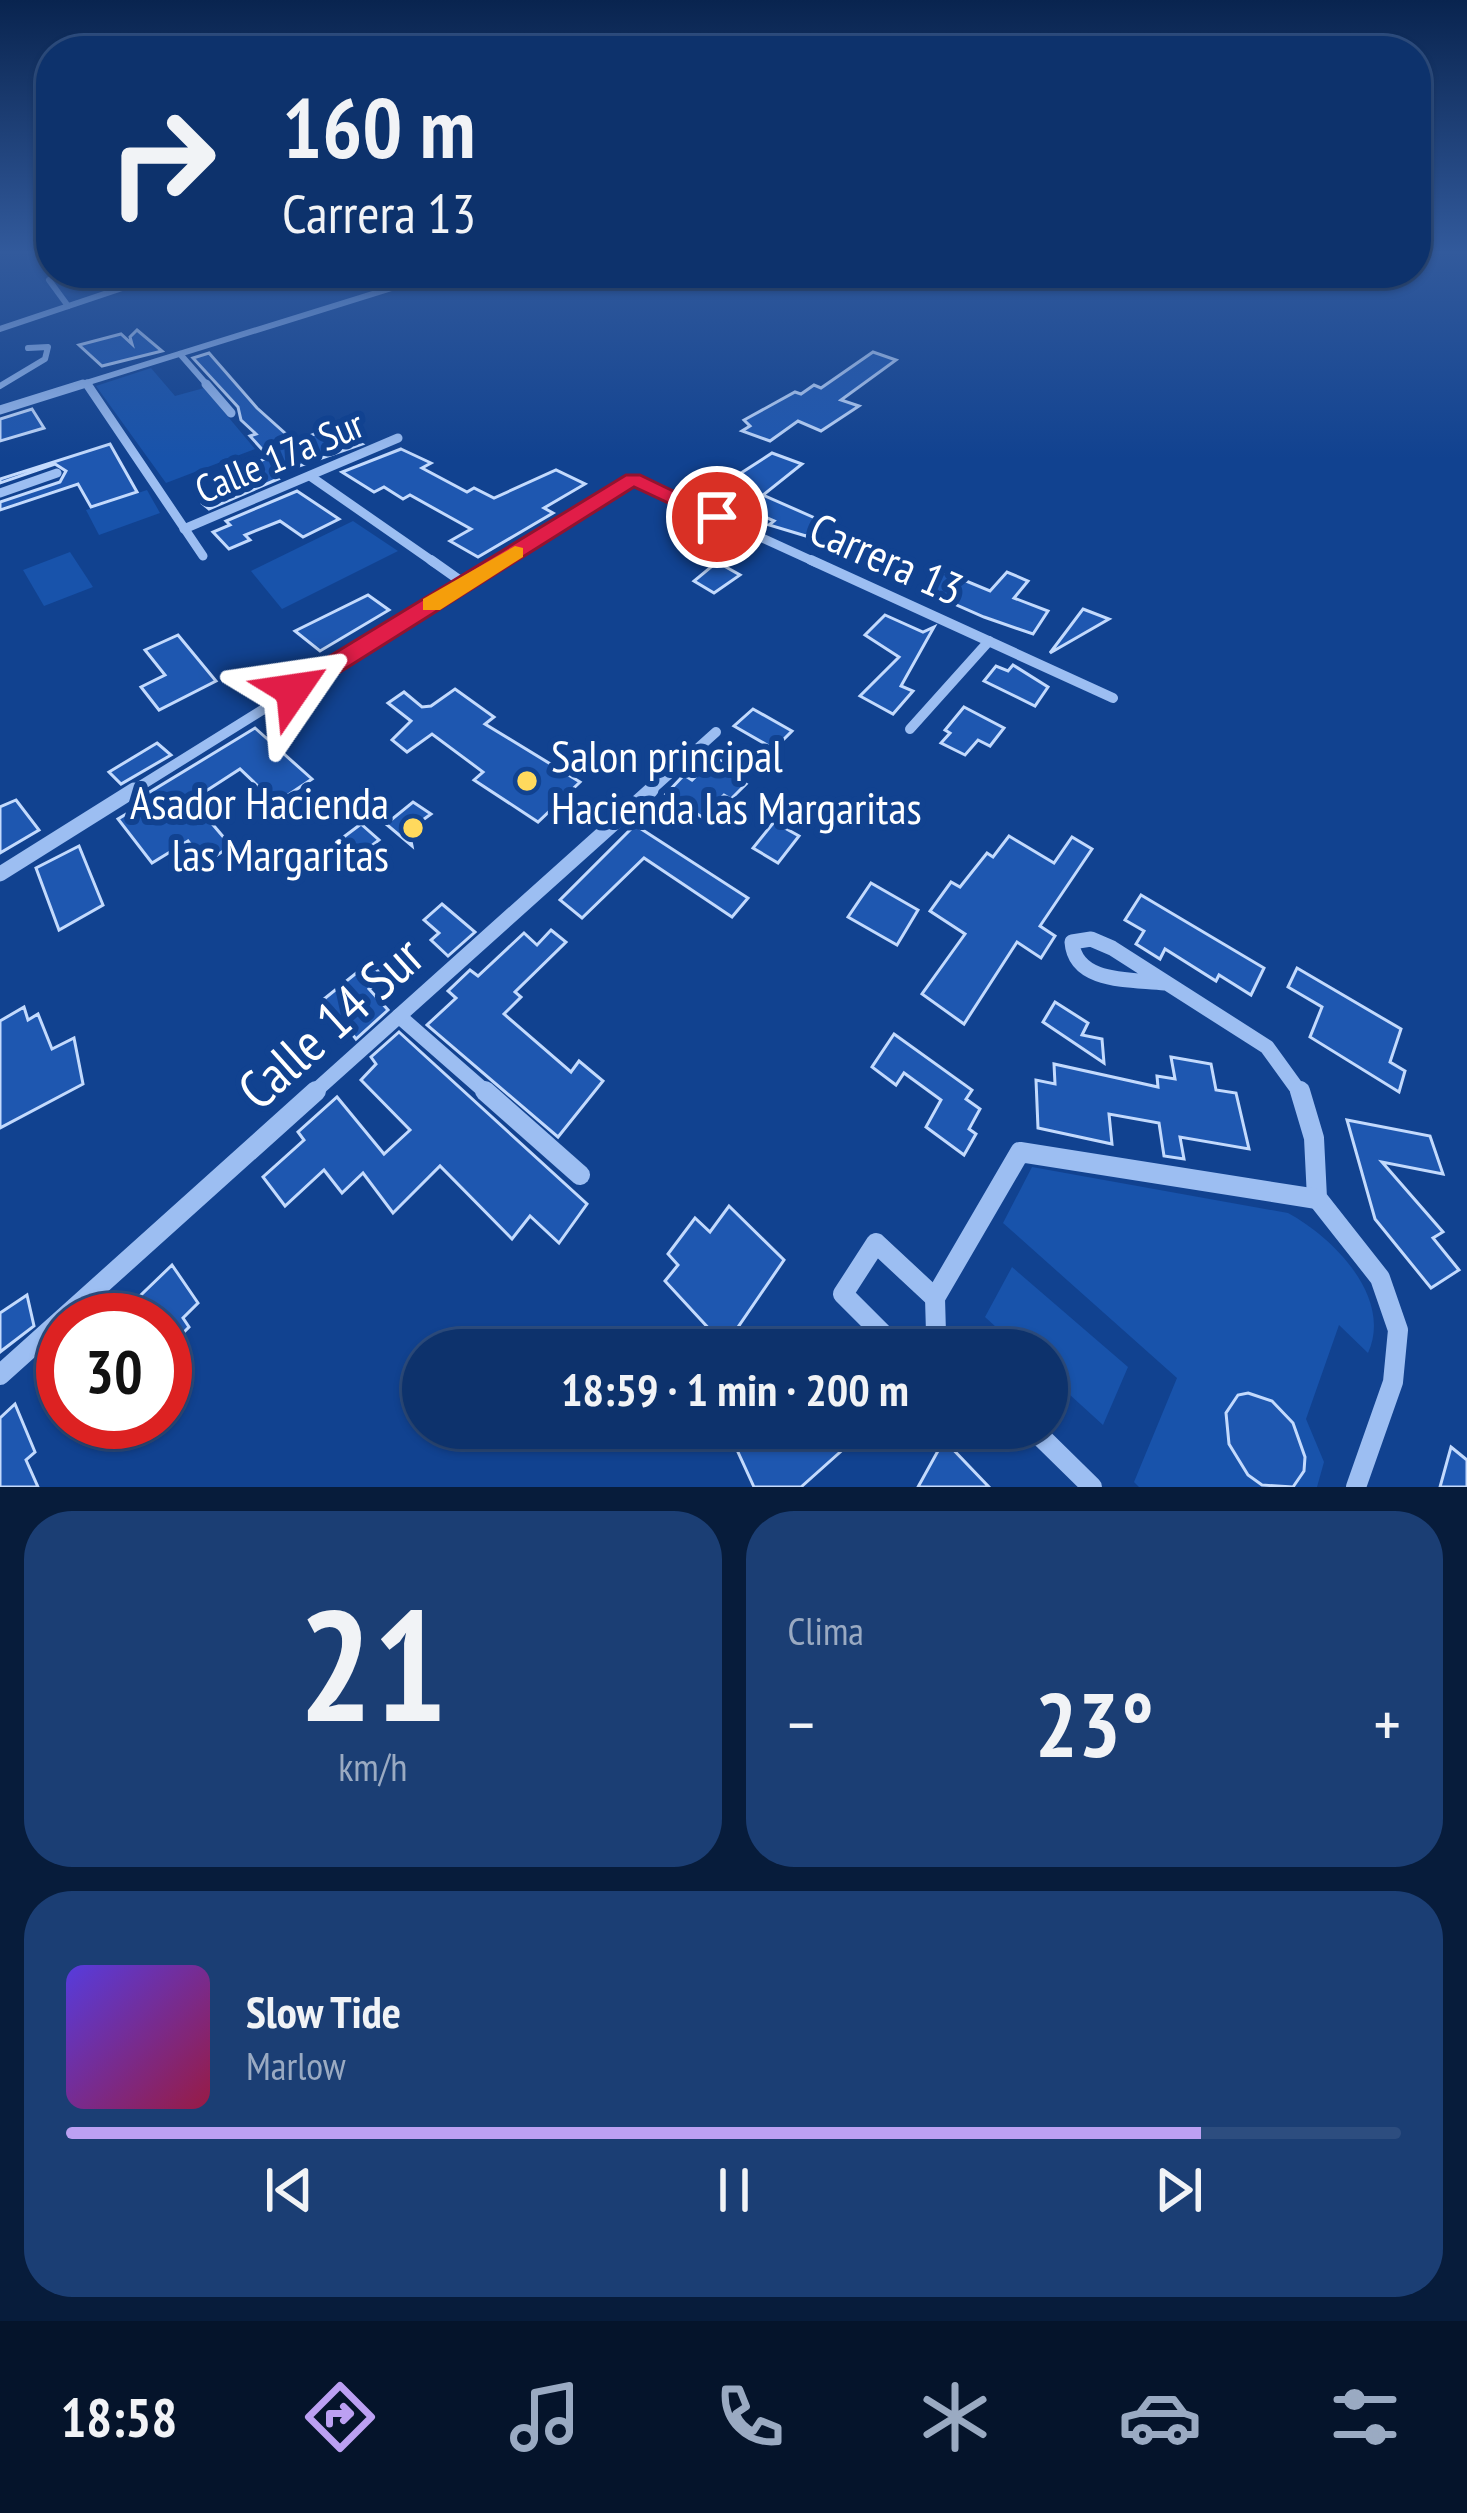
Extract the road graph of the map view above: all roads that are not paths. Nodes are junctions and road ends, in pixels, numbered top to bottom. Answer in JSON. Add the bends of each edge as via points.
{"nodes":[{"id":1,"x":288,"y":320,"type":"edge"},
{"id":2,"x":28,"y":348,"type":"dead end"},
{"id":3,"x":180,"y":354,"type":"junction"},
{"id":4,"x":86,"y":383,"type":"junction"},
{"id":5,"x":0,"y":386,"type":"edge"},
{"id":6,"x":0,"y":410,"type":"edge"},
{"id":7,"x":231,"y":413,"type":"dead end"},
{"id":8,"x":398,"y":439,"type":"dead end"},
{"id":9,"x":58,"y":473,"type":"dead end"},
{"id":10,"x":310,"y":476,"type":"junction"},
{"id":11,"x":0,"y":493,"type":"edge"},
{"id":12,"x":184,"y":529,"type":"junction"},
{"id":13,"x":203,"y":556,"type":"dead end"},
{"id":14,"x":465,"y":584,"type":"junction"},
{"id":15,"x":989,"y":641,"type":"junction"},
{"id":16,"x":1113,"y":698,"type":"dead end"},
{"id":17,"x":910,"y":729,"type":"dead end"},
{"id":18,"x":716,"y":732,"type":"dead end"},
{"id":19,"x":0,"y":874,"type":"edge"},
{"id":20,"x":1165,"y":983,"type":"junction"},
{"id":21,"x":399,"y":1016,"type":"junction"},
{"id":22,"x":580,"y":1175,"type":"dead end"},
{"id":23,"x":1317,"y":1198,"type":"junction"},
{"id":24,"x":935,"y":1298,"type":"junction"},
{"id":25,"x":878,"y":1329,"type":"edge"},
{"id":26,"x":932,"y":1329,"type":"edge"},
{"id":27,"x":0,"y":1375,"type":"edge"},
{"id":28,"x":1053,"y":1449,"type":"edge"},
{"id":29,"x":1092,"y":1487,"type":"edge"},
{"id":30,"x":1356,"y":1487,"type":"edge"}],
"edges":[{"from":1,"to":3,"type":"street"},
{"from":2,"to":5,"type":"street","via":[[48,347],[46,359]]},
{"from":3,"to":4,"type":"street"},
{"from":3,"to":7,"type":"street"},
{"from":4,"to":6,"type":"street"},
{"from":4,"to":12,"type":"street"},
{"from":8,"to":10,"type":"street","name":"Calle 17a Sur"},
{"from":9,"to":11,"type":"street"},
{"from":10,"to":12,"type":"street","name":"Calle 17a Sur"},
{"from":10,"to":14,"type":"street"},
{"from":12,"to":13,"type":"street"},
{"from":14,"to":15,"type":"street","name":"Carrera 13","via":[[633,479]]},
{"from":14,"to":19,"type":"street"},
{"from":15,"to":16,"type":"street","name":"Carrera 13"},
{"from":15,"to":17,"type":"street"},
{"from":18,"to":21,"type":"street","name":"Calle 14 Sur"},
{"from":20,"to":20,"type":"street","via":[[1112,948],[1072,942],[1084,969]]},
{"from":20,"to":23,"type":"street","via":[[1282,1060],[1315,1143]]},
{"from":21,"to":22,"type":"street"},
{"from":21,"to":27,"type":"street","name":"Calle 14 Sur"},
{"from":23,"to":24,"type":"street","via":[[1020,1152]]},
{"from":23,"to":30,"type":"street","via":[[1381,1280],[1398,1318],[1400,1356]]},
{"from":24,"to":25,"type":"street","via":[[876,1243],[843,1294]]},
{"from":24,"to":26,"type":"street"},
{"from":28,"to":29,"type":"street"}]}
